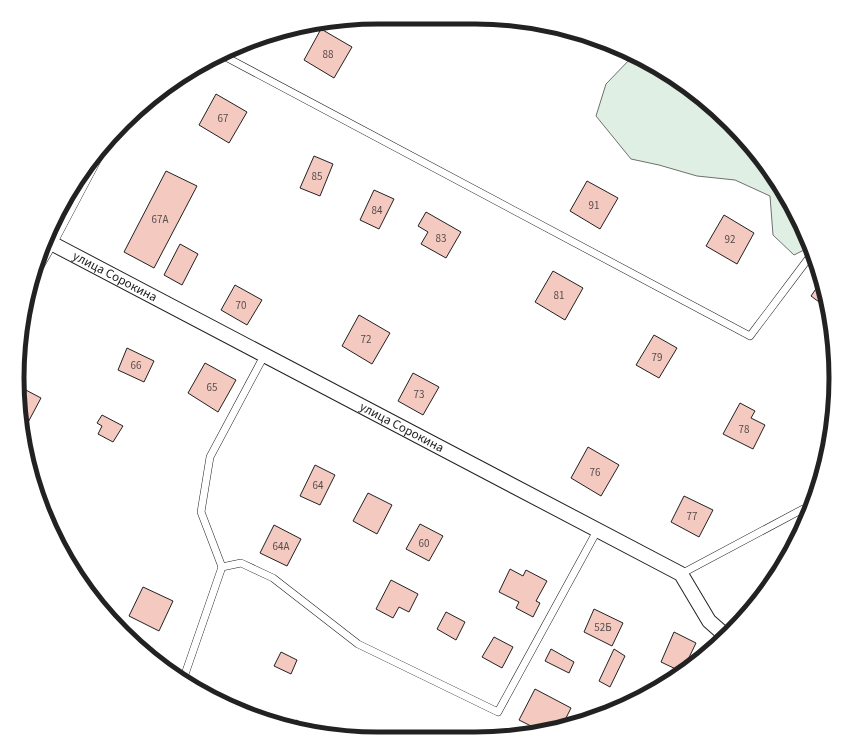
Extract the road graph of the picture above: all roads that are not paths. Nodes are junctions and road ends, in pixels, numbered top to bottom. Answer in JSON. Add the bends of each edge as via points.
{"nodes":[{"id":1,"x":228,"y":58,"type":"edge"},
{"id":2,"x":94,"y":166,"type":"edge"},
{"id":3,"x":53,"y":244,"type":"junction"},
{"id":4,"x":46,"y":256,"type":"edge"},
{"id":5,"x":808,"y":259,"type":"dead end"},
{"id":6,"x":265,"y":354,"type":"junction"},
{"id":7,"x":803,"y":509,"type":"dead end"},
{"id":8,"x":598,"y":529,"type":"junction"},
{"id":9,"x":222,"y":567,"type":"junction"},
{"id":10,"x":682,"y":574,"type":"junction"},
{"id":11,"x":721,"y":632,"type":"edge"},
{"id":12,"x":185,"y":675,"type":"edge"}],
"edges":[{"from":1,"to":5,"type":"lane","via":[[750,336]]},
{"from":2,"to":3,"type":"lane"},
{"from":3,"to":4,"type":"lane"},
{"from":3,"to":6,"type":"street","name":"улица Сорокина"},
{"from":6,"to":8,"type":"street","name":"улица Сорокина"},
{"from":6,"to":9,"type":"lane","via":[[210,457],[201,512]]},
{"from":7,"to":10,"type":"lane"},
{"from":8,"to":9,"type":"lane","via":[[498,712],[358,644],[273,578],[241,563]]},
{"from":8,"to":10,"type":"street","name":"улица Сорокина"},
{"from":9,"to":12,"type":"lane"},
{"from":10,"to":11,"type":"street","via":[[709,621]]}]}
